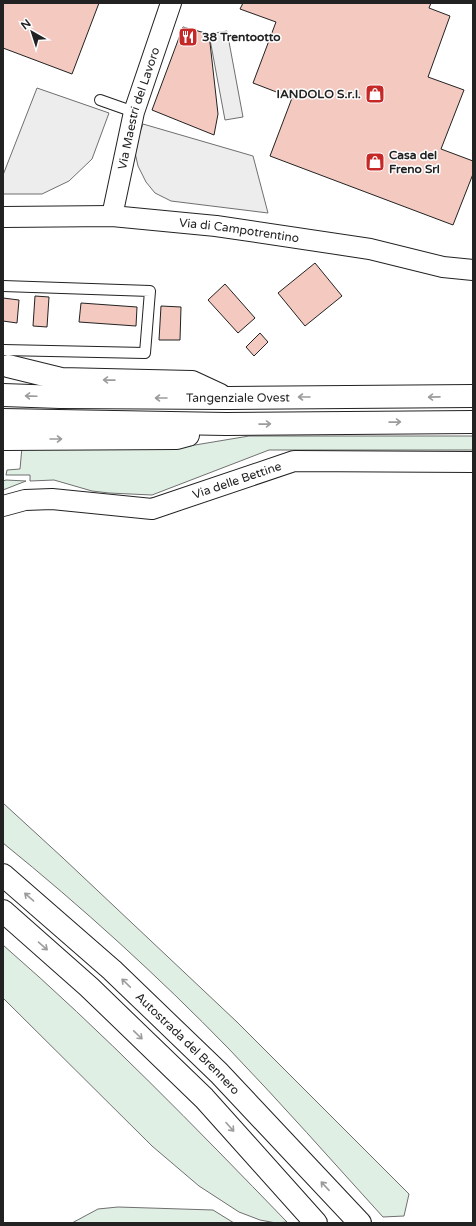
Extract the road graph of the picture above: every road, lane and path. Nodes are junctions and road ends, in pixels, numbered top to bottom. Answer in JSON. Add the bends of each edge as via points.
{"nodes":[{"id":1,"x":171,"y":3,"type":"edge"},
{"id":2,"x":100,"y":100,"type":"dead end"},
{"id":3,"x":134,"y":112,"type":"junction"},
{"id":4,"x":112,"y":216,"type":"junction"},
{"id":5,"x":3,"y":217,"type":"edge"},
{"id":6,"x":473,"y":270,"type":"edge"},
{"id":7,"x":3,"y":286,"type":"edge"},
{"id":8,"x":5,"y":360,"type":"edge"},
{"id":9,"x":3,"y":395,"type":"edge"},
{"id":10,"x":473,"y":396,"type":"edge"},
{"id":11,"x":228,"y":398,"type":"junction"},
{"id":12,"x":3,"y":420,"type":"edge"},
{"id":13,"x":473,"y":422,"type":"edge"},
{"id":14,"x":226,"y":424,"type":"junction"},
{"id":15,"x":3,"y":439,"type":"edge"},
{"id":16,"x":473,"y":462,"type":"edge"},
{"id":17,"x":3,"y":506,"type":"edge"},
{"id":18,"x":3,"y":875,"type":"edge"},
{"id":19,"x":3,"y":911,"type":"edge"},
{"id":20,"x":356,"y":1218,"type":"edge"},
{"id":21,"x":314,"y":1221,"type":"edge"}],
"edges":[{"from":1,"to":3,"type":"street","name":"Via Maestri del Lavoro"},
{"from":2,"to":3,"type":"lane"},
{"from":3,"to":4,"type":"street","name":"Via Maestri del Lavoro"},
{"from":4,"to":5,"type":"street","name":"Via di Campotrentino"},
{"from":4,"to":6,"type":"street","name":"Via di Campotrentino","via":[[216,226],[370,248],[443,267]]},
{"from":7,"to":8,"type":"lane","via":[[150,291],[145,353]]},
{"from":11,"to":8,"type":"highway","one_way":true,"via":[[192,382],[61,379]]},
{"from":11,"to":9,"type":"highway","name":"Tangenziale Ovest","one_way":true},
{"from":10,"to":11,"type":"highway","name":"Tangenziale Ovest","one_way":true},
{"from":12,"to":14,"type":"highway"},
{"from":14,"to":13,"type":"highway","one_way":true},
{"from":15,"to":14,"type":"highway","one_way":true,"via":[[177,438]]},
{"from":16,"to":17,"type":"street","name":"Via delle Bettine","via":[[294,461],[152,509],[52,500],[25,500]]},
{"from":20,"to":18,"type":"highway","name":"Autostrada del Brennero","one_way":true,"via":[[214,1068],[112,970]]},
{"from":19,"to":21,"type":"highway","one_way":true,"via":[[89,987],[204,1098]]}]}
